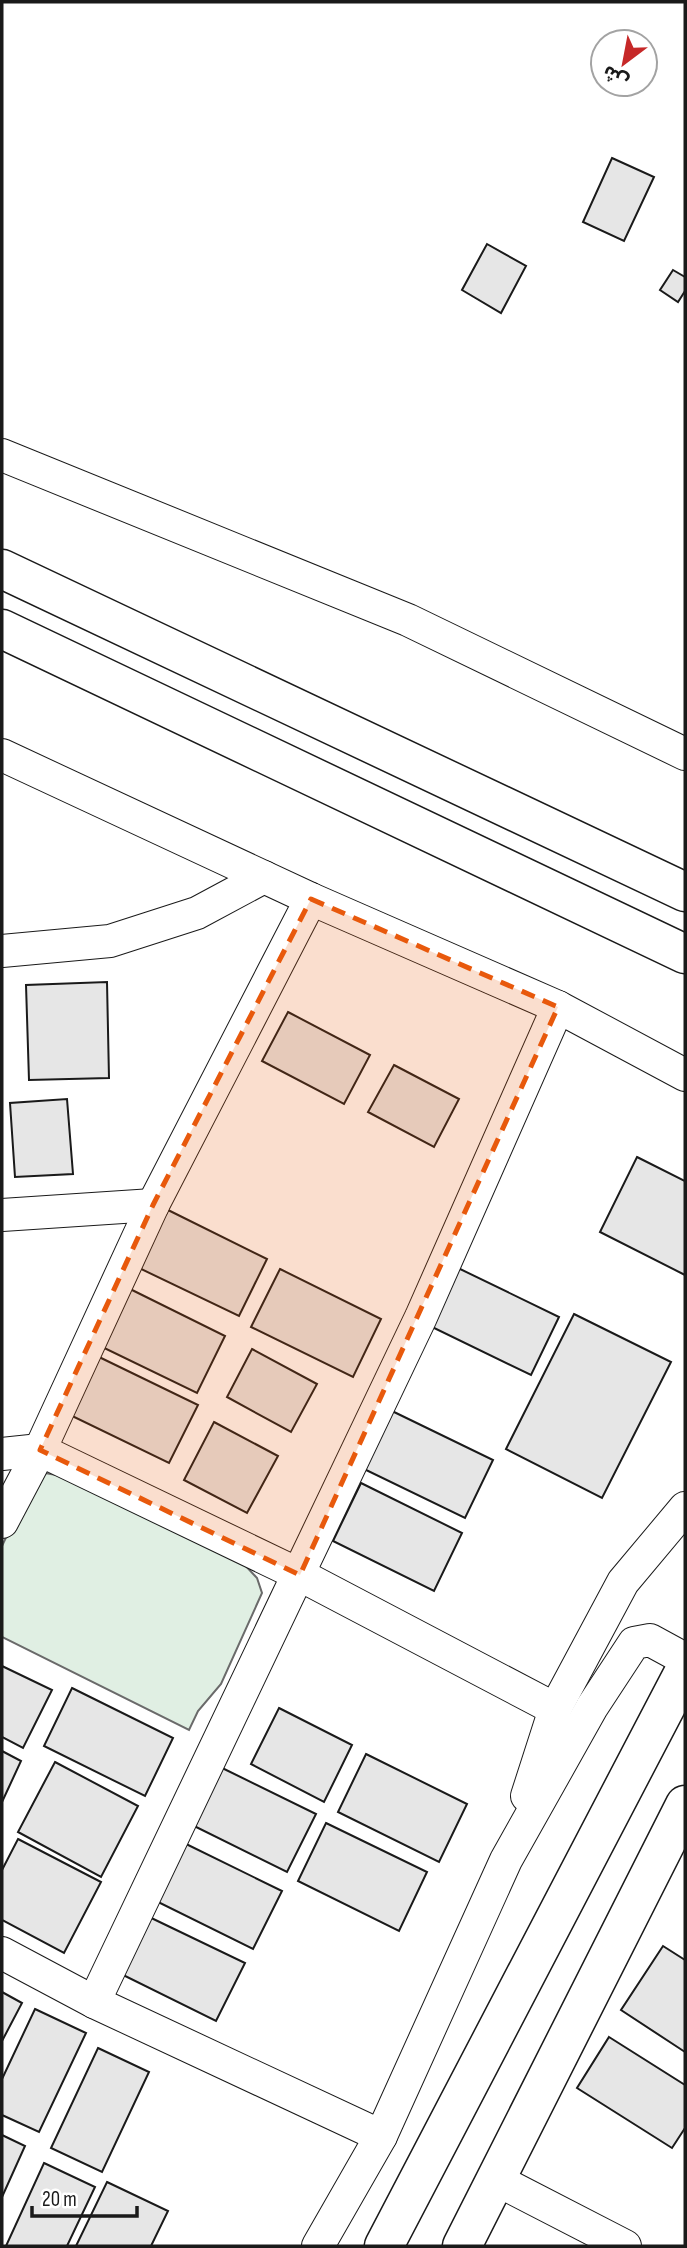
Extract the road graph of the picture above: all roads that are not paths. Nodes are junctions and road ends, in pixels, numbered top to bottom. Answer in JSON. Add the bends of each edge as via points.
{"nodes":[{"id":1,"x":2,"y":455,"type":"edge"},
{"id":2,"x":2,"y":569,"type":"edge"},
{"id":3,"x":2,"y":629,"type":"edge"},
{"id":4,"x":685,"y":754,"type":"edge"},
{"id":5,"x":2,"y":755,"type":"edge"},
{"id":6,"x":264,"y":877,"type":"junction"},
{"id":7,"x":685,"y":892,"type":"edge"},
{"id":8,"x":311,"y":899,"type":"junction"},
{"id":9,"x":2,"y":951,"type":"edge"},
{"id":10,"x":685,"y":954,"type":"edge"},
{"id":11,"x":558,"y":1007,"type":"junction"},
{"id":12,"x":685,"y":1075,"type":"edge"},
{"id":13,"x":153,"y":1205,"type":"junction"},
{"id":14,"x":2,"y":1215,"type":"edge"},
{"id":15,"x":40,"y":1450,"type":"junction"},
{"id":16,"x":2,"y":1454,"type":"edge"},
{"id":17,"x":685,"y":1508,"type":"edge"},
{"id":18,"x":2,"y":1522,"type":"edge"},
{"id":19,"x":300,"y":1574,"type":"junction"},
{"id":20,"x":685,"y":1659,"type":"edge"},
{"id":21,"x":685,"y":1670,"type":"edge"},
{"id":22,"x":555,"y":1709,"type":"junction"},
{"id":23,"x":685,"y":1805,"type":"edge"},
{"id":24,"x":506,"y":1860,"type":"junction"},
{"id":25,"x":2,"y":1953,"type":"edge"},
{"id":26,"x":93,"y":2002,"type":"junction"},
{"id":27,"x":381,"y":2136,"type":"junction"},
{"id":28,"x":495,"y":2179,"type":"junction"},
{"id":29,"x":318,"y":2246,"type":"edge"},
{"id":30,"x":384,"y":2246,"type":"edge"},
{"id":31,"x":462,"y":2246,"type":"edge"},
{"id":32,"x":625,"y":2246,"type":"edge"}],
"edges":[{"from":1,"to":4,"type":"street","via":[[408,620]]},
{"from":2,"to":7,"type":"main road"},
{"from":3,"to":10,"type":"main road"},
{"from":5,"to":6,"type":"street"},
{"from":6,"to":8,"type":"street"},
{"from":6,"to":9,"type":"street","via":[[197,913],[110,941]]},
{"from":8,"to":11,"type":"street"},
{"from":8,"to":13,"type":"street"},
{"from":11,"to":12,"type":"street"},
{"from":11,"to":19,"type":"street","via":[[421,1317]]},
{"from":13,"to":14,"type":"street"},
{"from":13,"to":15,"type":"street"},
{"from":15,"to":16,"type":"street"},
{"from":15,"to":18,"type":"street"},
{"from":15,"to":19,"type":"street"},
{"from":17,"to":22,"type":"street","via":[[623,1583]]},
{"from":19,"to":22,"type":"street"},
{"from":19,"to":26,"type":"street"},
{"from":20,"to":24,"type":"street","via":[[650,1640],[634,1643],[592,1707]]},
{"from":21,"to":30,"type":"main road"},
{"from":22,"to":24,"type":"street"},
{"from":23,"to":28,"type":"main road"},
{"from":24,"to":27,"type":"street"},
{"from":25,"to":26,"type":"street"},
{"from":26,"to":27,"type":"street"},
{"from":27,"to":29,"type":"street"},
{"from":28,"to":31,"type":"main road"},
{"from":28,"to":32,"type":"street"}]}
